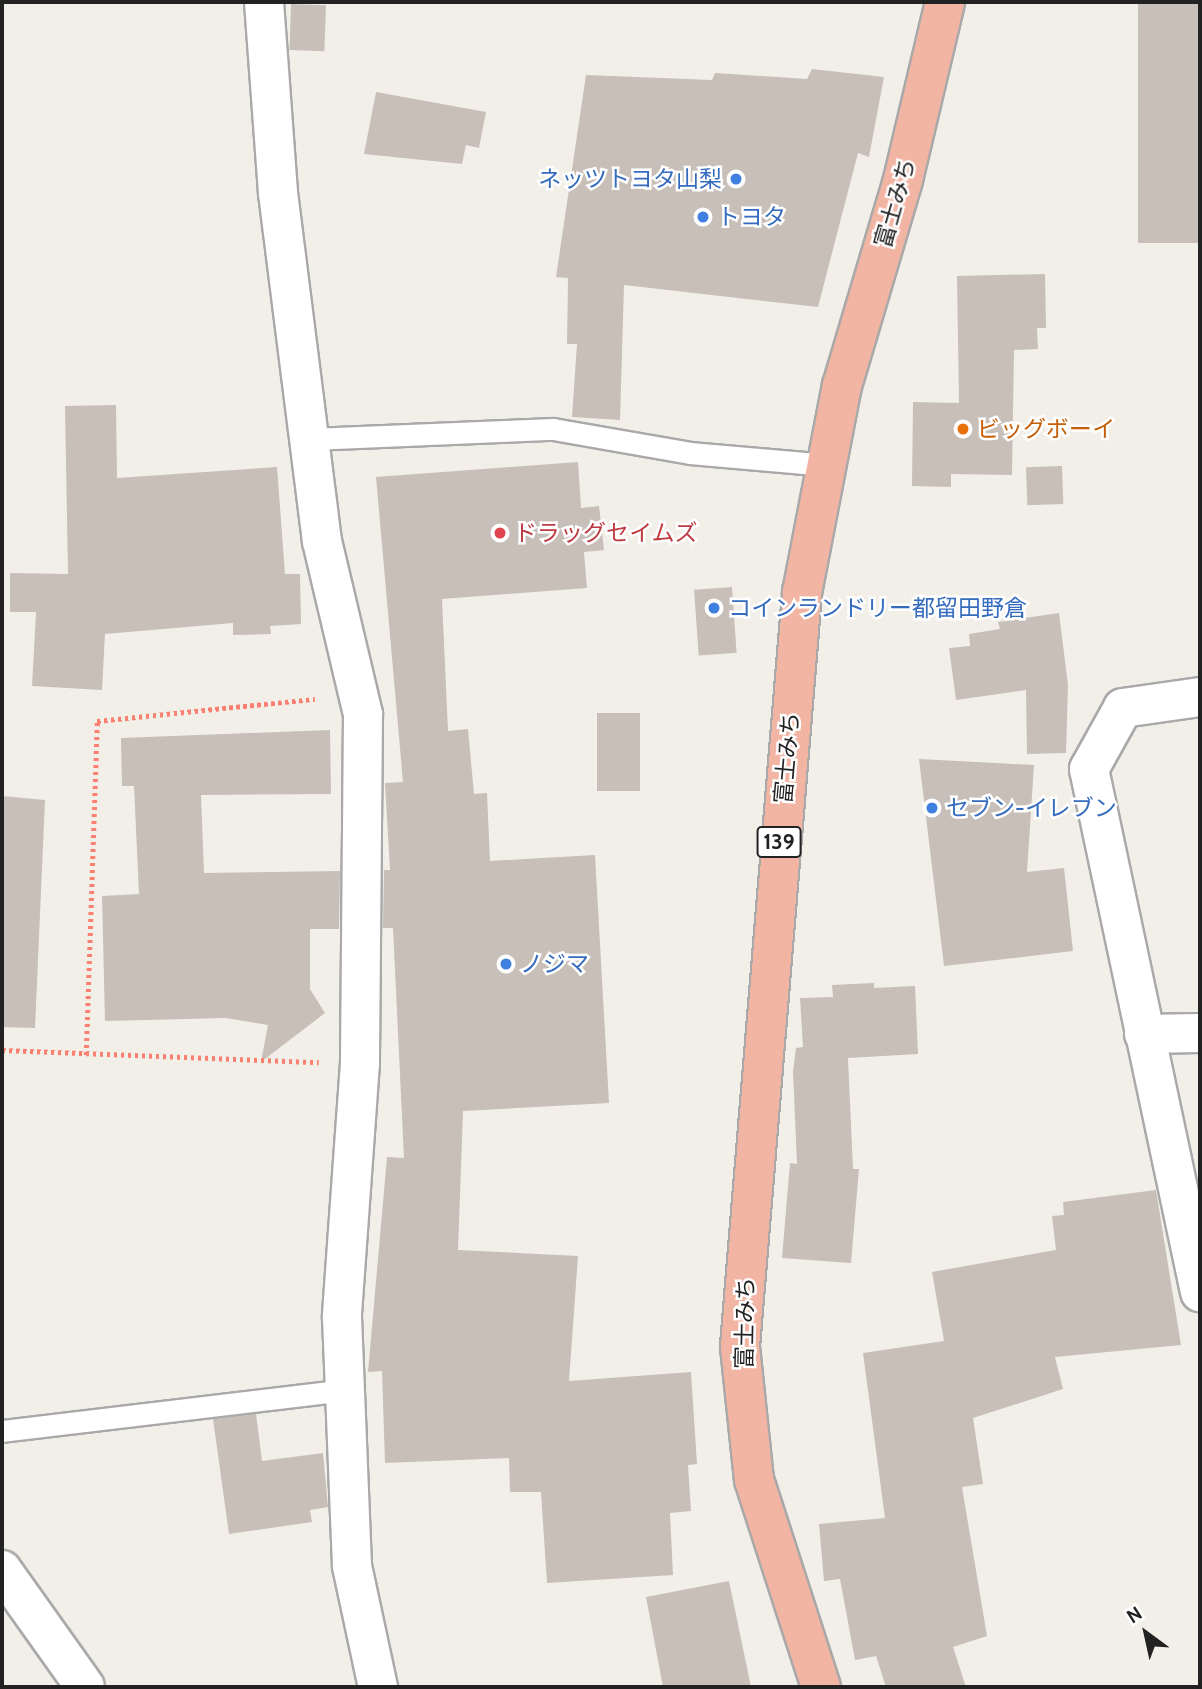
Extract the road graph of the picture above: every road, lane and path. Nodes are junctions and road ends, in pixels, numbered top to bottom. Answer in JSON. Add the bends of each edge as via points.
{"nodes":[{"id":1,"x":264,"y":2,"type":"edge"},
{"id":2,"x":945,"y":2,"type":"edge"},
{"id":3,"x":311,"y":439,"type":"junction"},
{"id":4,"x":826,"y":465,"type":"junction"},
{"id":5,"x":358,"y":694,"type":"junction"},
{"id":6,"x":1200,"y":697,"type":"edge"},
{"id":7,"x":1200,"y":1033,"type":"edge"},
{"id":8,"x":1144,"y":1034,"type":"junction"},
{"id":9,"x":2,"y":1051,"type":"edge"},
{"id":10,"x":86,"y":1055,"type":"junction"},
{"id":11,"x":360,"y":1063,"type":"junction"},
{"id":12,"x":1200,"y":1292,"type":"edge"},
{"id":13,"x":345,"y":1390,"type":"junction"},
{"id":14,"x":2,"y":1431,"type":"edge"},
{"id":15,"x":2,"y":1570,"type":"edge"},
{"id":16,"x":85,"y":1687,"type":"edge"},
{"id":17,"x":378,"y":1687,"type":"edge"},
{"id":18,"x":821,"y":1687,"type":"edge"}],
"edges":[{"from":1,"to":3,"type":"street","via":[[278,193]]},
{"from":2,"to":4,"type":"highway","name":"富士みち","number":"139"},
{"from":3,"to":4,"type":"lane","via":[[553,429],[690,453]]},
{"from":3,"to":5,"type":"street","via":[[322,541]]},
{"from":4,"to":18,"type":"highway","name":"富士みち","number":"139","via":[[802,593],[740,1346],[754,1480]]},
{"from":5,"to":10,"type":"path","via":[[97,721]]},
{"from":5,"to":11,"type":"street","via":[[363,714]]},
{"from":6,"to":8,"type":"street","via":[[1123,708],[1089,769]]},
{"from":7,"to":8,"type":"street"},
{"from":8,"to":12,"type":"street"},
{"from":9,"to":10,"type":"path"},
{"from":10,"to":11,"type":"path"},
{"from":11,"to":13,"type":"street","via":[[342,1317]]},
{"from":13,"to":14,"type":"lane"},
{"from":13,"to":17,"type":"street","via":[[352,1566]]},
{"from":15,"to":16,"type":"street"}]}
